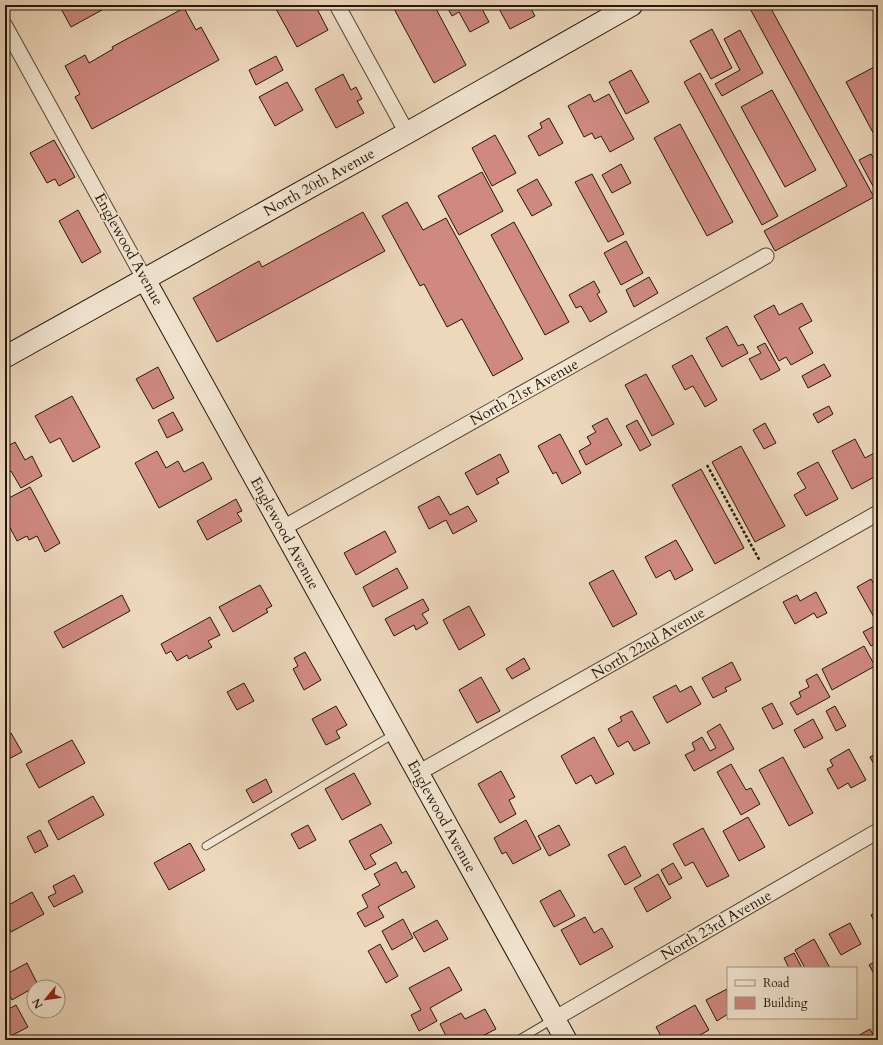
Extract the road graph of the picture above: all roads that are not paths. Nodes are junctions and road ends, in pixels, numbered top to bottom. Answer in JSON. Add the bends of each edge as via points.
{"nodes":[{"id":1,"x":337,"y":5,"type":"edge"},
{"id":2,"x":632,"y":5,"type":"edge"},
{"id":3,"x":5,"y":26,"type":"edge"},
{"id":4,"x":407,"y":133,"type":"junction"},
{"id":5,"x":766,"y":256,"type":"dead end"},
{"id":6,"x":146,"y":280,"type":"junction"},
{"id":7,"x":5,"y":357,"type":"edge"},
{"id":8,"x":878,"y":512,"type":"edge"},
{"id":9,"x":283,"y":528,"type":"junction"},
{"id":10,"x":396,"y":733,"type":"junction"},
{"id":11,"x":418,"y":773,"type":"junction"},
{"id":12,"x":878,"y":831,"type":"edge"},
{"id":13,"x":206,"y":846,"type":"dead end"},
{"id":14,"x":554,"y":1019,"type":"junction"},
{"id":15,"x":518,"y":1040,"type":"edge"},
{"id":16,"x":566,"y":1040,"type":"edge"}],
"edges":[{"from":1,"to":4,"type":"street"},
{"from":2,"to":4,"type":"street","name":"North 20th Avenue"},
{"from":3,"to":6,"type":"street","name":"Englewood Avenue"},
{"from":4,"to":6,"type":"street","name":"North 20th Avenue"},
{"from":5,"to":9,"type":"street","name":"North 21st Avenue"},
{"from":6,"to":7,"type":"street","name":"North 20th Avenue"},
{"from":6,"to":9,"type":"street","name":"Englewood Avenue"},
{"from":8,"to":11,"type":"street","name":"North 22nd Avenue"},
{"from":9,"to":10,"type":"street","name":"Englewood Avenue"},
{"from":10,"to":11,"type":"street","name":"Englewood Avenue"},
{"from":10,"to":13,"type":"lane"},
{"from":11,"to":14,"type":"street","name":"Englewood Avenue"},
{"from":12,"to":14,"type":"street","name":"North 23rd Avenue"},
{"from":14,"to":15,"type":"lane"},
{"from":14,"to":16,"type":"street","name":"Englewood Avenue"}]}
